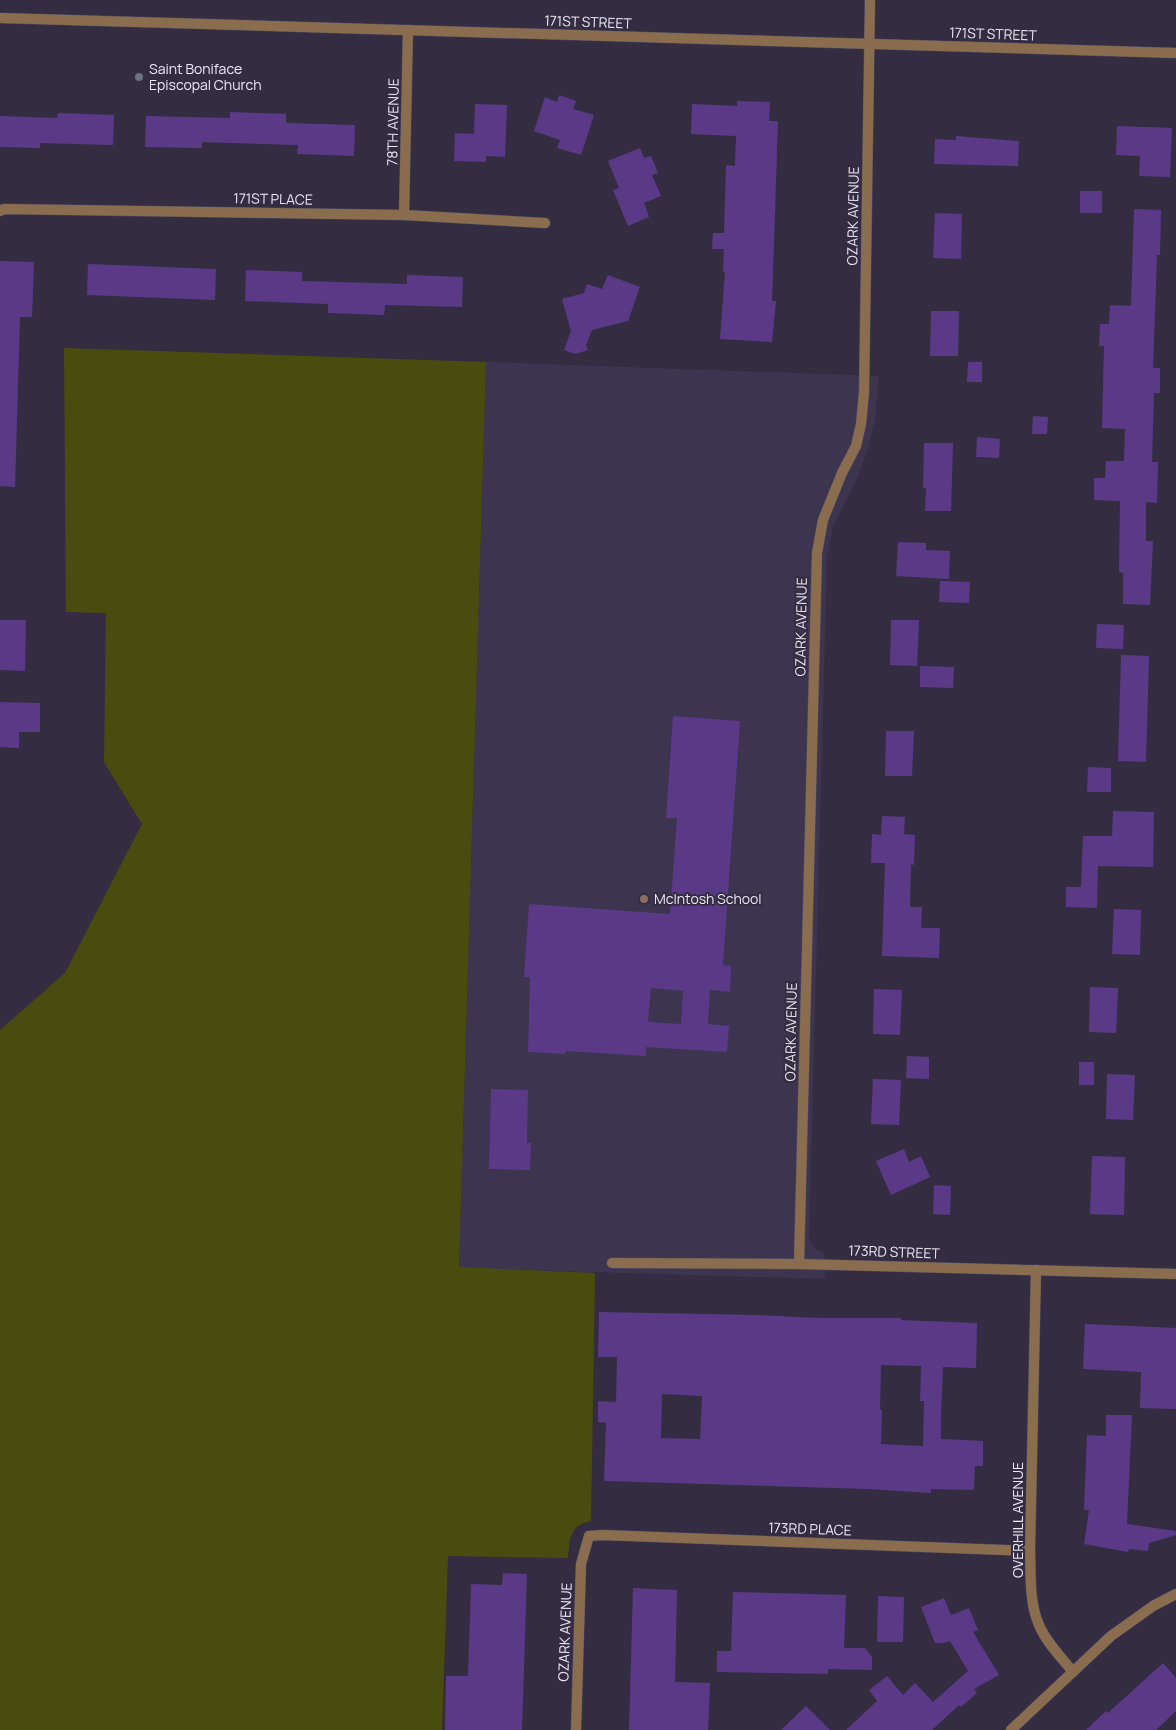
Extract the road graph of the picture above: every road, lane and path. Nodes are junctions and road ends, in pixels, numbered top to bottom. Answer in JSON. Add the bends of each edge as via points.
{"nodes":[{"id":1,"x":870,"y":0,"type":"edge"},
{"id":2,"x":0,"y":18,"type":"edge"},
{"id":3,"x":408,"y":30,"type":"junction"},
{"id":4,"x":870,"y":44,"type":"junction"},
{"id":5,"x":1176,"y":53,"type":"edge"},
{"id":6,"x":0,"y":211,"type":"edge"},
{"id":7,"x":404,"y":215,"type":"junction"},
{"id":8,"x":546,"y":223,"type":"dead end"},
{"id":9,"x":612,"y":1262,"type":"dead end"},
{"id":10,"x":799,"y":1264,"type":"junction"},
{"id":11,"x":1036,"y":1270,"type":"junction"},
{"id":12,"x":1176,"y":1274,"type":"edge"},
{"id":13,"x":589,"y":1536,"type":"joint"},
{"id":14,"x":1030,"y":1551,"type":"junction"},
{"id":15,"x":1176,"y":1594,"type":"edge"},
{"id":16,"x":1073,"y":1672,"type":"junction"},
{"id":17,"x":576,"y":1730,"type":"edge"},
{"id":18,"x":1011,"y":1730,"type":"edge"}],
"edges":[{"from":1,"to":4,"type":"street","name":"OZARK AVENUE"},
{"from":2,"to":3,"type":"street","name":"171ST STREET"},
{"from":3,"to":4,"type":"street","name":"171ST STREET"},
{"from":3,"to":7,"type":"street","name":"78TH AVENUE"},
{"from":4,"to":5,"type":"street","name":"171ST STREET"},
{"from":4,"to":10,"type":"street","name":"OZARK AVENUE","via":[[862,424],[856,446],[822,520],[817,553]]},
{"from":6,"to":7,"type":"street","name":"171ST PLACE"},
{"from":7,"to":8,"type":"street","name":"171ST PLACE"},
{"from":9,"to":10,"type":"street","name":"173RD STREET"},
{"from":10,"to":11,"type":"street","name":"173RD STREET"},
{"from":11,"to":12,"type":"street","name":"173RD STREET"},
{"from":11,"to":14,"type":"street","name":"OVERHILL AVENUE"},
{"from":13,"to":14,"type":"street","name":"173RD PLACE"},
{"from":13,"to":17,"type":"street","name":"OZARK AVENUE","via":[[581,1564]]},
{"from":14,"to":16,"type":"street","name":"OVERHILL AVENUE","via":[[1038,1624]]},
{"from":15,"to":16,"type":"street","via":[[1111,1636]]},
{"from":16,"to":18,"type":"street"}]}
